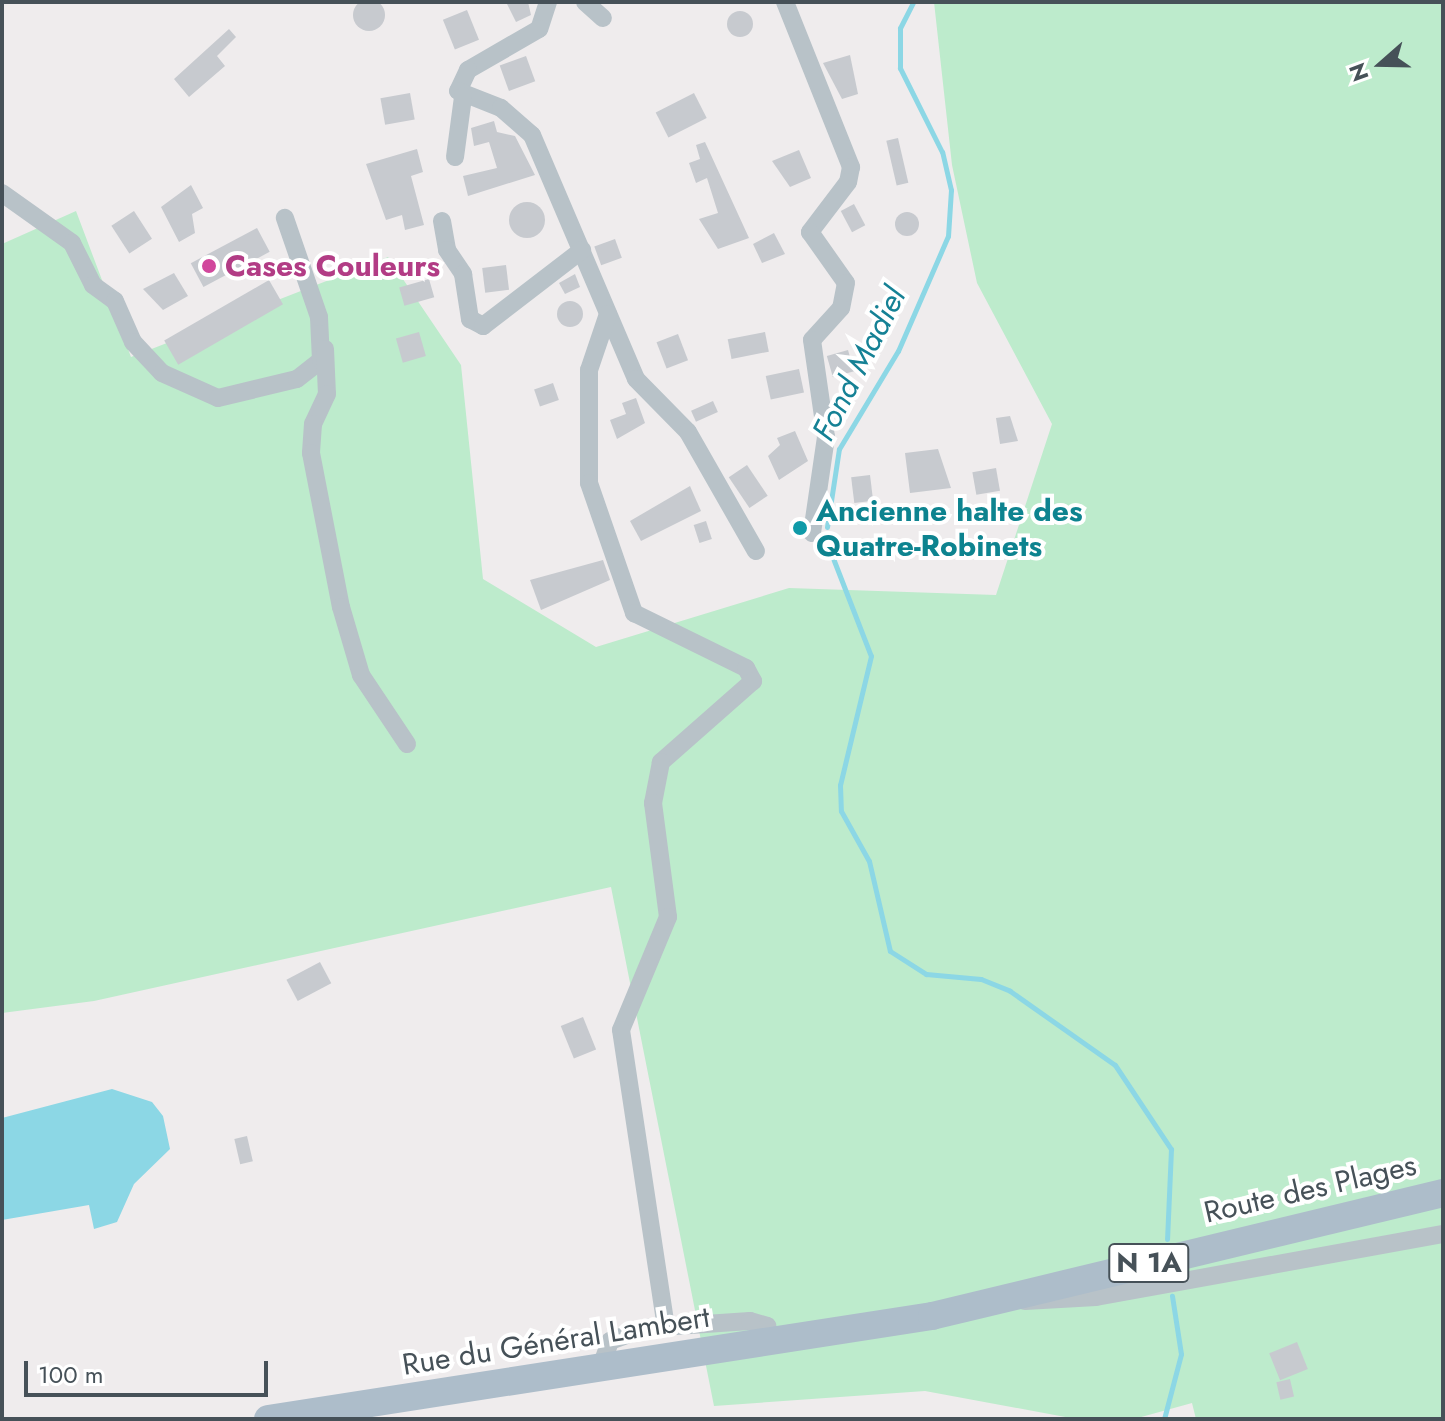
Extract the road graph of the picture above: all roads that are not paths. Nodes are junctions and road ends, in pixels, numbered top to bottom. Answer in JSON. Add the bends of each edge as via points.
{"nodes":[{"id":1,"x":548,"y":2,"type":"edge"},
{"id":2,"x":585,"y":2,"type":"edge"},
{"id":3,"x":785,"y":2,"type":"edge"},
{"id":4,"x":603,"y":18,"type":"dead end"},
{"id":5,"x":463,"y":97,"type":"junction"},
{"id":6,"x":455,"y":157,"type":"dead end"},
{"id":7,"x":2,"y":193,"type":"edge"},
{"id":8,"x":285,"y":218,"type":"dead end"},
{"id":9,"x":442,"y":221,"type":"dead end"},
{"id":10,"x":582,"y":250,"type":"junction"},
{"id":11,"x":608,"y":314,"type":"junction"},
{"id":12,"x":325,"y":347,"type":"junction"},
{"id":13,"x":812,"y":533,"type":"dead end"},
{"id":14,"x":756,"y":551,"type":"dead end"},
{"id":15,"x":407,"y":744,"type":"dead end"},
{"id":16,"x":1443,"y":1193,"type":"edge"},
{"id":17,"x":1443,"y":1234,"type":"edge"},
{"id":18,"x":1006,"y":1298,"type":"junction"},
{"id":19,"x":666,"y":1327,"type":"junction"},
{"id":20,"x":855,"y":1330,"type":"joint"},
{"id":21,"x":767,"y":1343,"type":"junction"},
{"id":22,"x":600,"y":1369,"type":"junction"},
{"id":23,"x":268,"y":1419,"type":"edge"}],
"edges":[{"from":1,"to":5,"type":"street","via":[[539,29],[461,75]]},
{"from":2,"to":4,"type":"street"},
{"from":3,"to":13,"type":"street","via":[[851,167],[848,182],[810,232],[846,283],[841,308],[812,340],[826,437]]},
{"from":5,"to":6,"type":"street"},
{"from":5,"to":10,"type":"street","via":[[501,108],[532,135]]},
{"from":7,"to":12,"type":"street","via":[[72,243],[143,355],[182,386],[218,398],[249,396],[313,369]]},
{"from":8,"to":12,"type":"street"},
{"from":9,"to":10,"type":"street","via":[[447,250],[463,274],[470,319],[483,326]]},
{"from":10,"to":11,"type":"street"},
{"from":11,"to":14,"type":"street","via":[[636,379],[688,432]]},
{"from":11,"to":19,"type":"street","via":[[589,370],[589,483],[634,613],[746,668],[753,681],[661,762],[653,803],[668,917],[621,1030]]},
{"from":12,"to":15,"type":"street","via":[[327,394],[313,424],[311,453],[341,607],[361,675]]},
{"from":16,"to":18,"type":"main road","name":"Route des Plages","number":"N 1A"},
{"from":17,"to":18,"type":"street","name":"Route des Plages","number":"N 1a","via":[[1096,1297],[1037,1304]]},
{"from":18,"to":20,"type":"main road","name":"Route des Plages","number":"N 1A"},
{"from":19,"to":21,"type":"street","via":[[750,1321],[767,1326]]},
{"from":19,"to":22,"type":"street","via":[[610,1341]]},
{"from":20,"to":21,"type":"main road","name":"Rue du Général Lambert","number":"N 1A"},
{"from":21,"to":22,"type":"main road","name":"Rue du Général Lambert","number":"N 1A"},
{"from":22,"to":23,"type":"main road","name":"Rue du Général Lambert","number":"N 1A"}]}
